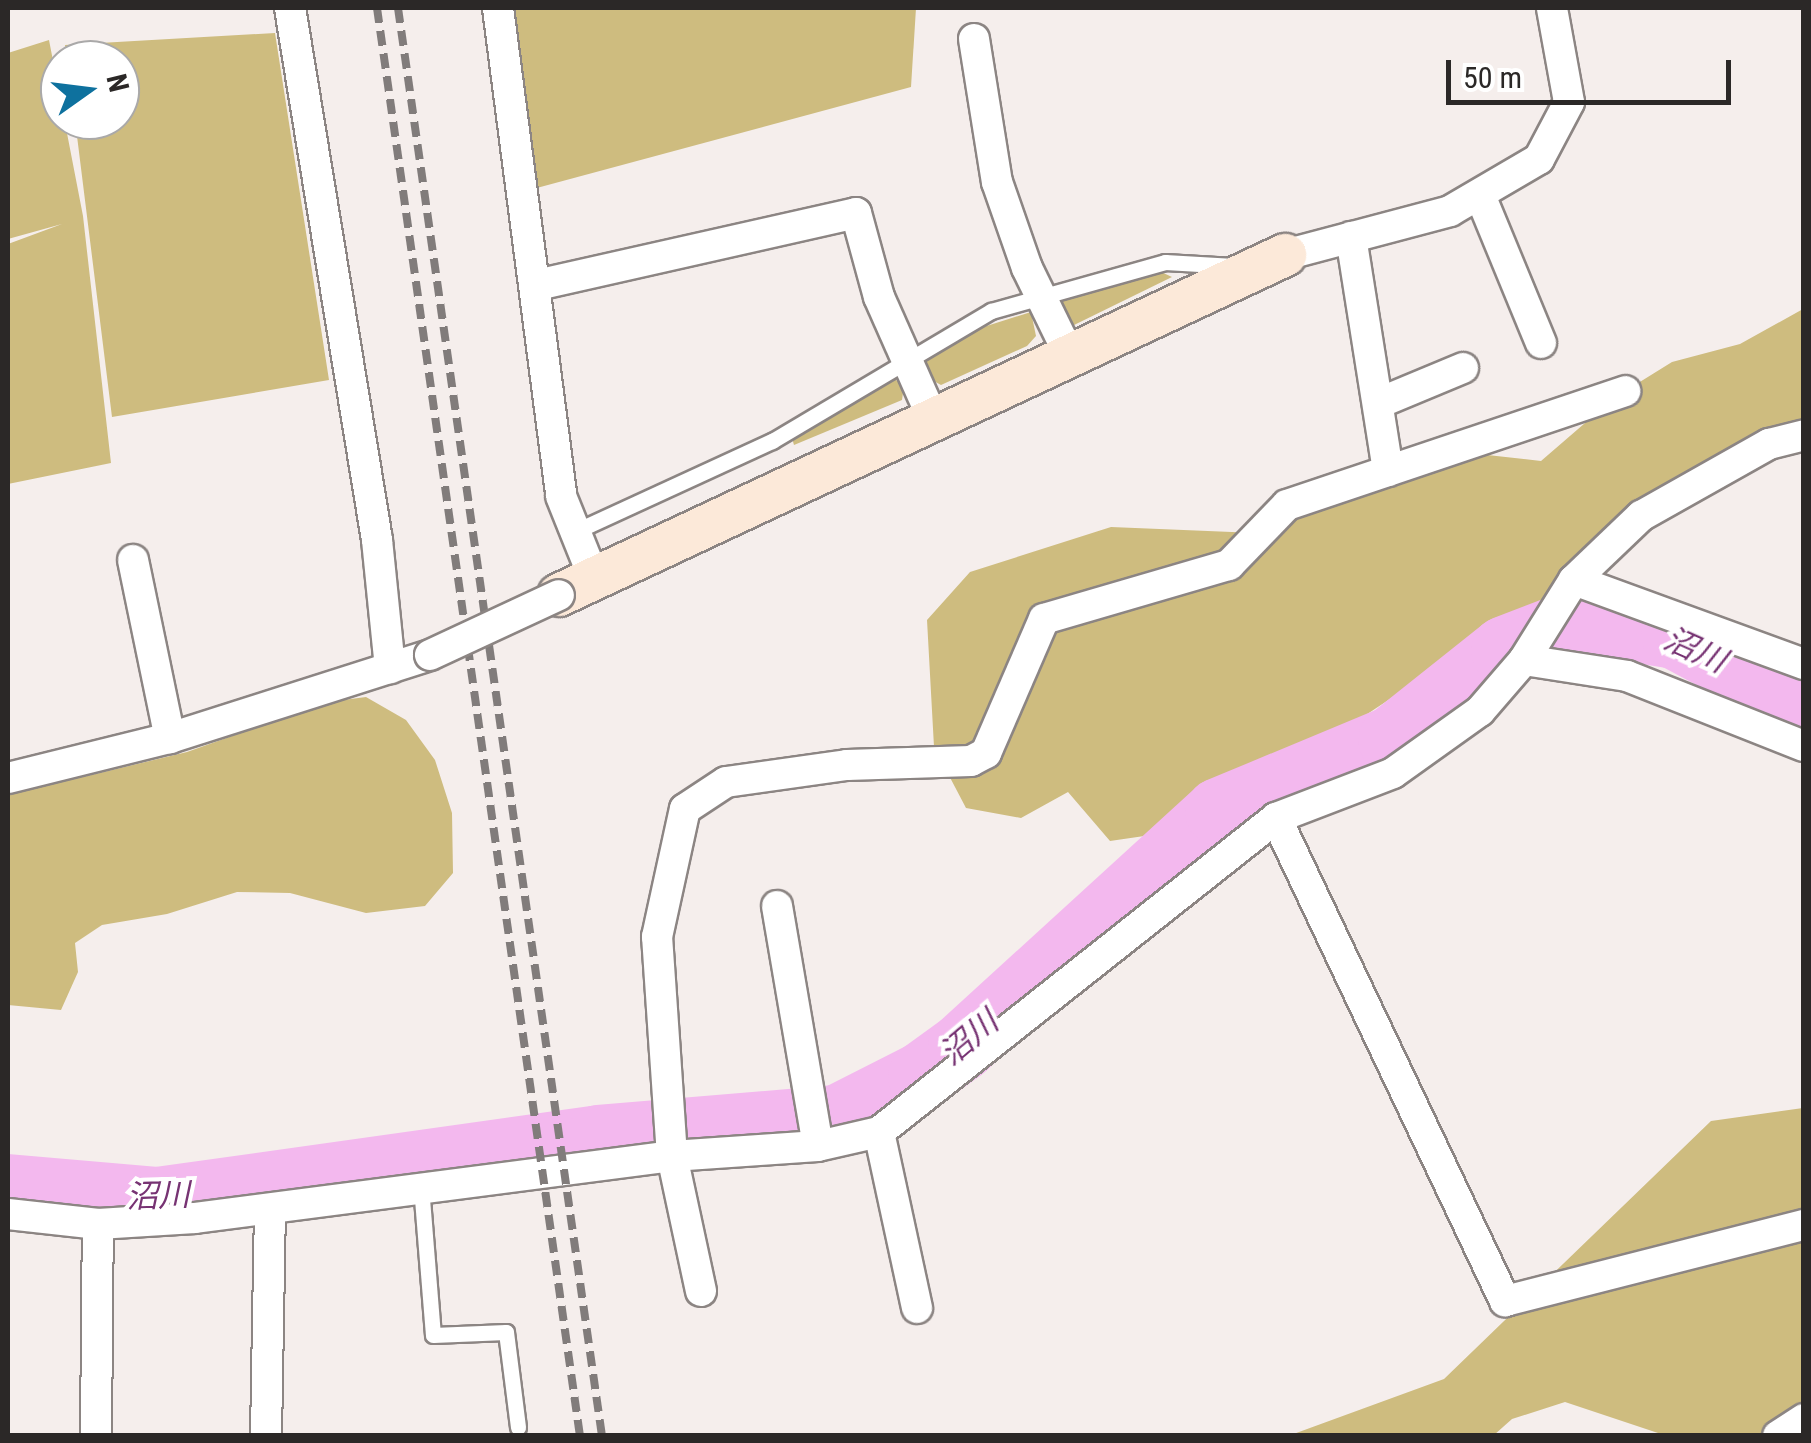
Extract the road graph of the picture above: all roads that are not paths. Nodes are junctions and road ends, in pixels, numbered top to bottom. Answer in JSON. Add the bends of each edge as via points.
{"nodes":[{"id":1,"x":290,"y":8,"type":"edge"},
{"id":2,"x":498,"y":8,"type":"edge"},
{"id":3,"x":1552,"y":8,"type":"edge"},
{"id":4,"x":974,"y":38,"type":"dead end"},
{"id":5,"x":1480,"y":196,"type":"junction"},
{"id":6,"x":1351,"y":237,"type":"junction"},
{"id":7,"x":1272,"y":261,"type":"junction"},
{"id":8,"x":537,"y":285,"type":"junction"},
{"id":9,"x":1042,"y":298,"type":"junction"},
{"id":10,"x":1540,"y":343,"type":"dead end"},
{"id":11,"x":1070,"y":356,"type":"junction"},
{"id":12,"x":904,"y":357,"type":"junction"},
{"id":13,"x":1463,"y":368,"type":"dead end"},
{"id":14,"x":1625,"y":392,"type":"dead end"},
{"id":15,"x":1379,"y":403,"type":"junction"},
{"id":16,"x":933,"y":420,"type":"junction"},
{"id":17,"x":1804,"y":435,"type":"edge"},
{"id":18,"x":1769,"y":444,"type":"junction"},
{"id":19,"x":1804,"y":452,"type":"edge"},
{"id":20,"x":1388,"y":471,"type":"junction"},
{"id":21,"x":576,"y":532,"type":"junction"},
{"id":22,"x":133,"y":560,"type":"dead end"},
{"id":23,"x":1574,"y":580,"type":"junction"},
{"id":24,"x":576,"y":586,"type":"junction"},
{"id":25,"x":1524,"y":660,"type":"junction"},
{"id":26,"x":1804,"y":664,"type":"edge"},
{"id":27,"x":390,"y":668,"type":"junction"},
{"id":28,"x":170,"y":738,"type":"junction"},
{"id":29,"x":1804,"y":746,"type":"edge"},
{"id":30,"x":8,"y":777,"type":"edge"},
{"id":31,"x":1276,"y":818,"type":"junction"},
{"id":32,"x":777,"y":906,"type":"dead end"},
{"id":33,"x":879,"y":1132,"type":"junction"},
{"id":34,"x":818,"y":1146,"type":"junction"},
{"id":35,"x":672,"y":1149,"type":"junction"},
{"id":36,"x":421,"y":1186,"type":"junction"},
{"id":37,"x":270,"y":1211,"type":"junction"},
{"id":38,"x":8,"y":1214,"type":"edge"},
{"id":39,"x":98,"y":1224,"type":"junction"},
{"id":40,"x":1804,"y":1225,"type":"edge"},
{"id":41,"x":701,"y":1291,"type":"dead end"},
{"id":42,"x":917,"y":1308,"type":"dead end"},
{"id":43,"x":1804,"y":1418,"type":"edge"},
{"id":44,"x":518,"y":1427,"type":"dead end"},
{"id":45,"x":96,"y":1436,"type":"edge"},
{"id":46,"x":266,"y":1436,"type":"edge"},
{"id":47,"x":1778,"y":1436,"type":"edge"}],
"edges":[{"from":1,"to":27,"type":"street","via":[[377,540]]},
{"from":2,"to":8,"type":"street"},
{"from":3,"to":5,"type":"street","via":[[1570,102],[1540,159]]},
{"from":4,"to":9,"type":"street","via":[[997,182]]},
{"from":5,"to":6,"type":"street","via":[[1450,211]]},
{"from":5,"to":10,"type":"street"},
{"from":6,"to":7,"type":"street"},
{"from":6,"to":15,"type":"street"},
{"from":7,"to":9,"type":"lane","via":[[1164,262]]},
{"from":7,"to":11,"type":"street"},
{"from":8,"to":12,"type":"street","via":[[856,212]]},
{"from":8,"to":21,"type":"street","via":[[562,496]]},
{"from":9,"to":11,"type":"street"},
{"from":9,"to":12,"type":"lane","via":[[991,310]]},
{"from":11,"to":16,"type":"street"},
{"from":12,"to":16,"type":"street"},
{"from":12,"to":21,"type":"lane","via":[[772,441]]},
{"from":13,"to":15,"type":"street"},
{"from":14,"to":20,"type":"street"},
{"from":15,"to":20,"type":"street"},
{"from":16,"to":24,"type":"street"},
{"from":17,"to":18,"type":"street"},
{"from":18,"to":19,"type":"street"},
{"from":18,"to":23,"type":"street","via":[[1642,516]]},
{"from":20,"to":35,"type":"street","via":[[1287,504],[1228,566],[1044,620],[986,754],[971,761],[847,765],[726,782],[685,809],[657,937]]},
{"from":21,"to":24,"type":"street"},
{"from":22,"to":28,"type":"street"},
{"from":23,"to":25,"type":"street"},
{"from":23,"to":26,"type":"street"},
{"from":24,"to":27,"type":"street","bridge":true},
{"from":25,"to":29,"type":"street","via":[[1627,676]]},
{"from":25,"to":31,"type":"street","via":[[1480,711],[1392,772]]},
{"from":27,"to":28,"type":"street"},
{"from":28,"to":30,"type":"street"},
{"from":31,"to":33,"type":"street"},
{"from":31,"to":40,"type":"street","via":[[1505,1301]]},
{"from":32,"to":34,"type":"street"},
{"from":33,"to":34,"type":"street"},
{"from":33,"to":42,"type":"street"},
{"from":34,"to":35,"type":"street"},
{"from":35,"to":36,"type":"street"},
{"from":35,"to":41,"type":"street"},
{"from":36,"to":37,"type":"street"},
{"from":36,"to":44,"type":"lane","via":[[432,1335],[506,1332]]},
{"from":37,"to":39,"type":"street"},
{"from":37,"to":46,"type":"street"},
{"from":38,"to":39,"type":"street"},
{"from":39,"to":45,"type":"street"},
{"from":43,"to":47,"type":"street"}]}
